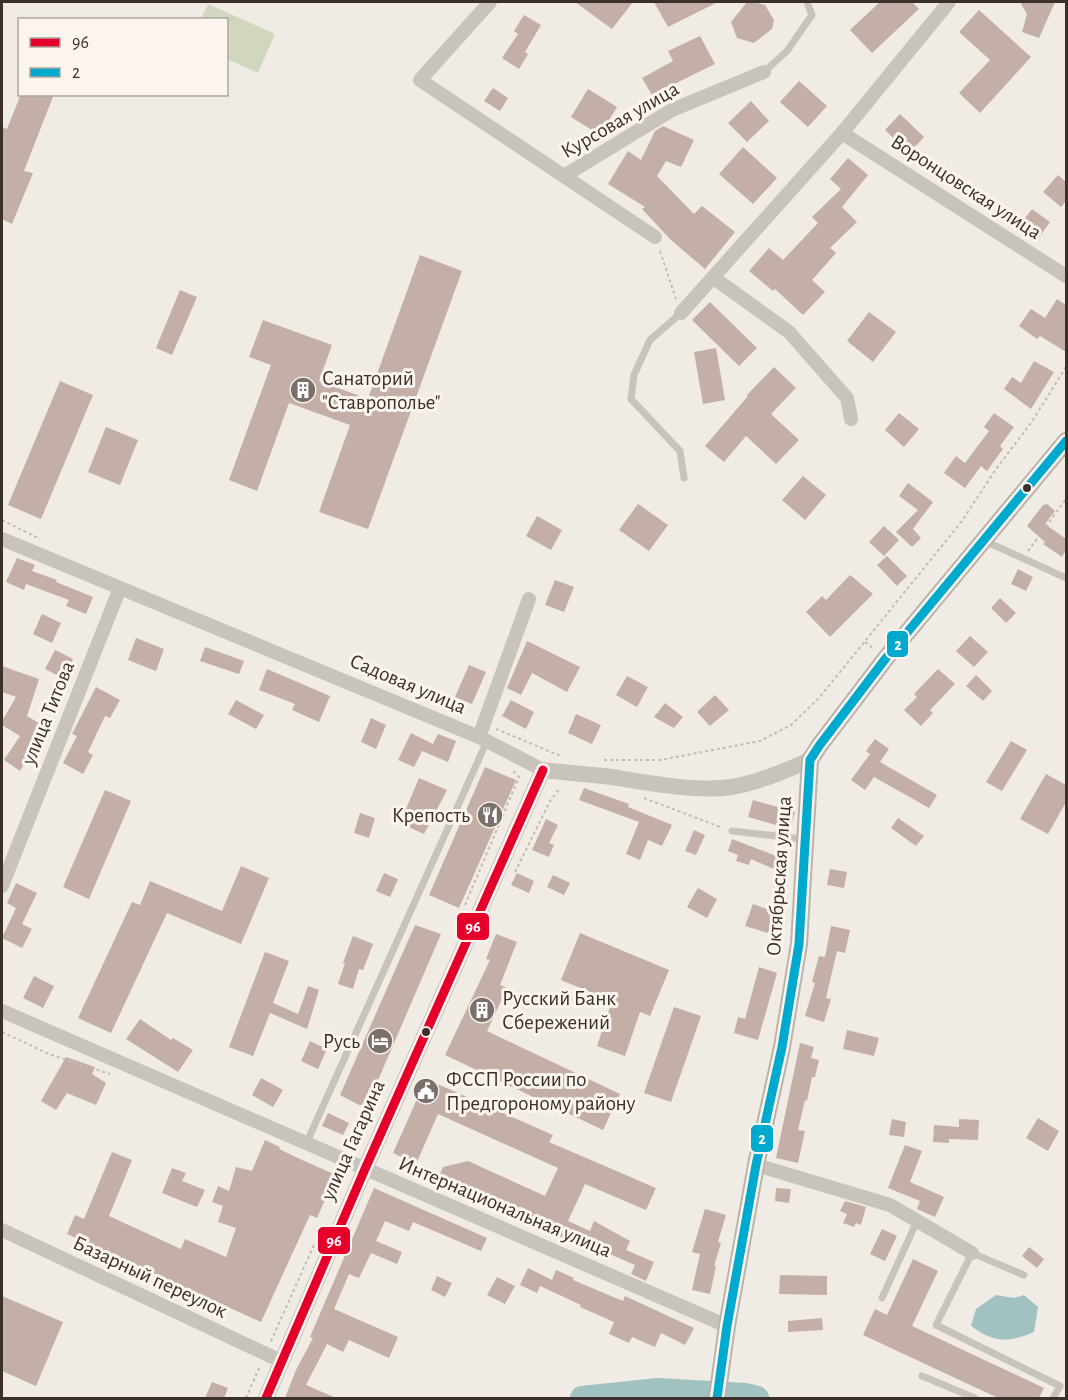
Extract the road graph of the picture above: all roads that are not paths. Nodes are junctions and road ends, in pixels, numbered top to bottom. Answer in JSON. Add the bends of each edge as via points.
{"nodes":[{"id":1,"x":490,"y":2,"type":"edge"},
{"id":2,"x":807,"y":2,"type":"edge"},
{"id":3,"x":949,"y":2,"type":"edge"},
{"id":4,"x":764,"y":72,"type":"joint"},
{"id":5,"x":842,"y":133,"type":"junction"},
{"id":6,"x":564,"y":176,"type":"junction"},
{"id":7,"x":655,"y":237,"type":"road end"},
{"id":8,"x":1066,"y":276,"type":"edge"},
{"id":9,"x":714,"y":278,"type":"junction"},
{"id":10,"x":681,"y":314,"type":"joint"},
{"id":11,"x":851,"y":419,"type":"dead end"},
{"id":12,"x":1066,"y":441,"type":"edge"},
{"id":13,"x":684,"y":478,"type":"dead end"},
{"id":14,"x":2,"y":539,"type":"edge"},
{"id":15,"x":986,"y":541,"type":"junction"},
{"id":16,"x":1066,"y":578,"type":"edge"},
{"id":17,"x":120,"y":588,"type":"junction"},
{"id":18,"x":529,"y":599,"type":"dead end"},
{"id":19,"x":483,"y":734,"type":"junction"},
{"id":20,"x":810,"y":760,"type":"junction"},
{"id":21,"x":543,"y":770,"type":"junction"},
{"id":22,"x":732,"y":831,"type":"road end"},
{"id":23,"x":806,"y":839,"type":"junction"},
{"id":24,"x":2,"y":886,"type":"edge"},
{"id":25,"x":2,"y":1011,"type":"edge"},
{"id":26,"x":306,"y":1144,"type":"junction"},
{"id":27,"x":756,"y":1165,"type":"junction"},
{"id":28,"x":365,"y":1169,"type":"junction"},
{"id":29,"x":917,"y":1221,"type":"junction"},
{"id":30,"x":2,"y":1230,"type":"edge"},
{"id":31,"x":972,"y":1253,"type":"junction"},
{"id":32,"x":1024,"y":1275,"type":"dead end"},
{"id":33,"x":882,"y":1298,"type":"dead end"},
{"id":34,"x":727,"y":1326,"type":"junction"},
{"id":35,"x":281,"y":1361,"type":"junction"},
{"id":36,"x":922,"y":1376,"type":"dead end"},
{"id":37,"x":266,"y":1398,"type":"edge"},
{"id":38,"x":717,"y":1398,"type":"edge"},
{"id":39,"x":975,"y":1398,"type":"edge"},
{"id":40,"x":1053,"y":1398,"type":"edge"}],
"edges":[{"from":1,"to":6,"type":"street","via":[[420,80]]},
{"from":2,"to":4,"type":"lane","via":[[812,15],[787,51]]},
{"from":3,"to":5,"type":"street"},
{"from":4,"to":6,"type":"street","name":"Курсовая улица","via":[[672,110]]},
{"from":5,"to":8,"type":"street","name":"Воронцовская улица"},
{"from":5,"to":9,"type":"street"},
{"from":6,"to":7,"type":"street"},
{"from":9,"to":10,"type":"street"},
{"from":9,"to":11,"type":"street","via":[[789,332],[847,399]]},
{"from":10,"to":13,"type":"lane","via":[[650,340],[634,375],[631,399],[680,451]]},
{"from":12,"to":15,"type":"main road"},
{"from":14,"to":17,"type":"street","name":"Садовая улица"},
{"from":15,"to":16,"type":"lane"},
{"from":15,"to":20,"type":"main road","via":[[886,658]]},
{"from":17,"to":19,"type":"street","name":"Садовая улица"},
{"from":17,"to":24,"type":"street","name":"улица Титова"},
{"from":18,"to":19,"type":"street"},
{"from":19,"to":21,"type":"street","name":"Садовая улица"},
{"from":19,"to":26,"type":"lane"},
{"from":20,"to":21,"type":"street","name":"Садовая улица","via":[[754,782],[707,788]]},
{"from":20,"to":23,"type":"main road","name":"Октябрьская улица"},
{"from":21,"to":28,"type":"street","name":"улица Гагарина"},
{"from":22,"to":23,"type":"lane"},
{"from":23,"to":27,"type":"main road","name":"Октябрьская улица","via":[[799,944]]},
{"from":25,"to":26,"type":"street","name":"Интернациональная улица"},
{"from":26,"to":28,"type":"street","name":"Интернациональная улица"},
{"from":27,"to":29,"type":"street","via":[[890,1205]]},
{"from":27,"to":34,"type":"main road","name":"Октябрьская улица"},
{"from":28,"to":34,"type":"street","name":"Интернациональная улица"},
{"from":28,"to":35,"type":"street","name":"улица Гагарина"},
{"from":29,"to":31,"type":"street"},
{"from":29,"to":33,"type":"lane"},
{"from":30,"to":35,"type":"street","name":"Базарный переулок"},
{"from":31,"to":32,"type":"lane"},
{"from":31,"to":40,"type":"lane","via":[[936,1325],[1060,1386]]},
{"from":34,"to":38,"type":"main road","name":"Октябрьская улица"},
{"from":35,"to":37,"type":"street","name":"улица Гагарина"},
{"from":36,"to":39,"type":"lane"}]}
